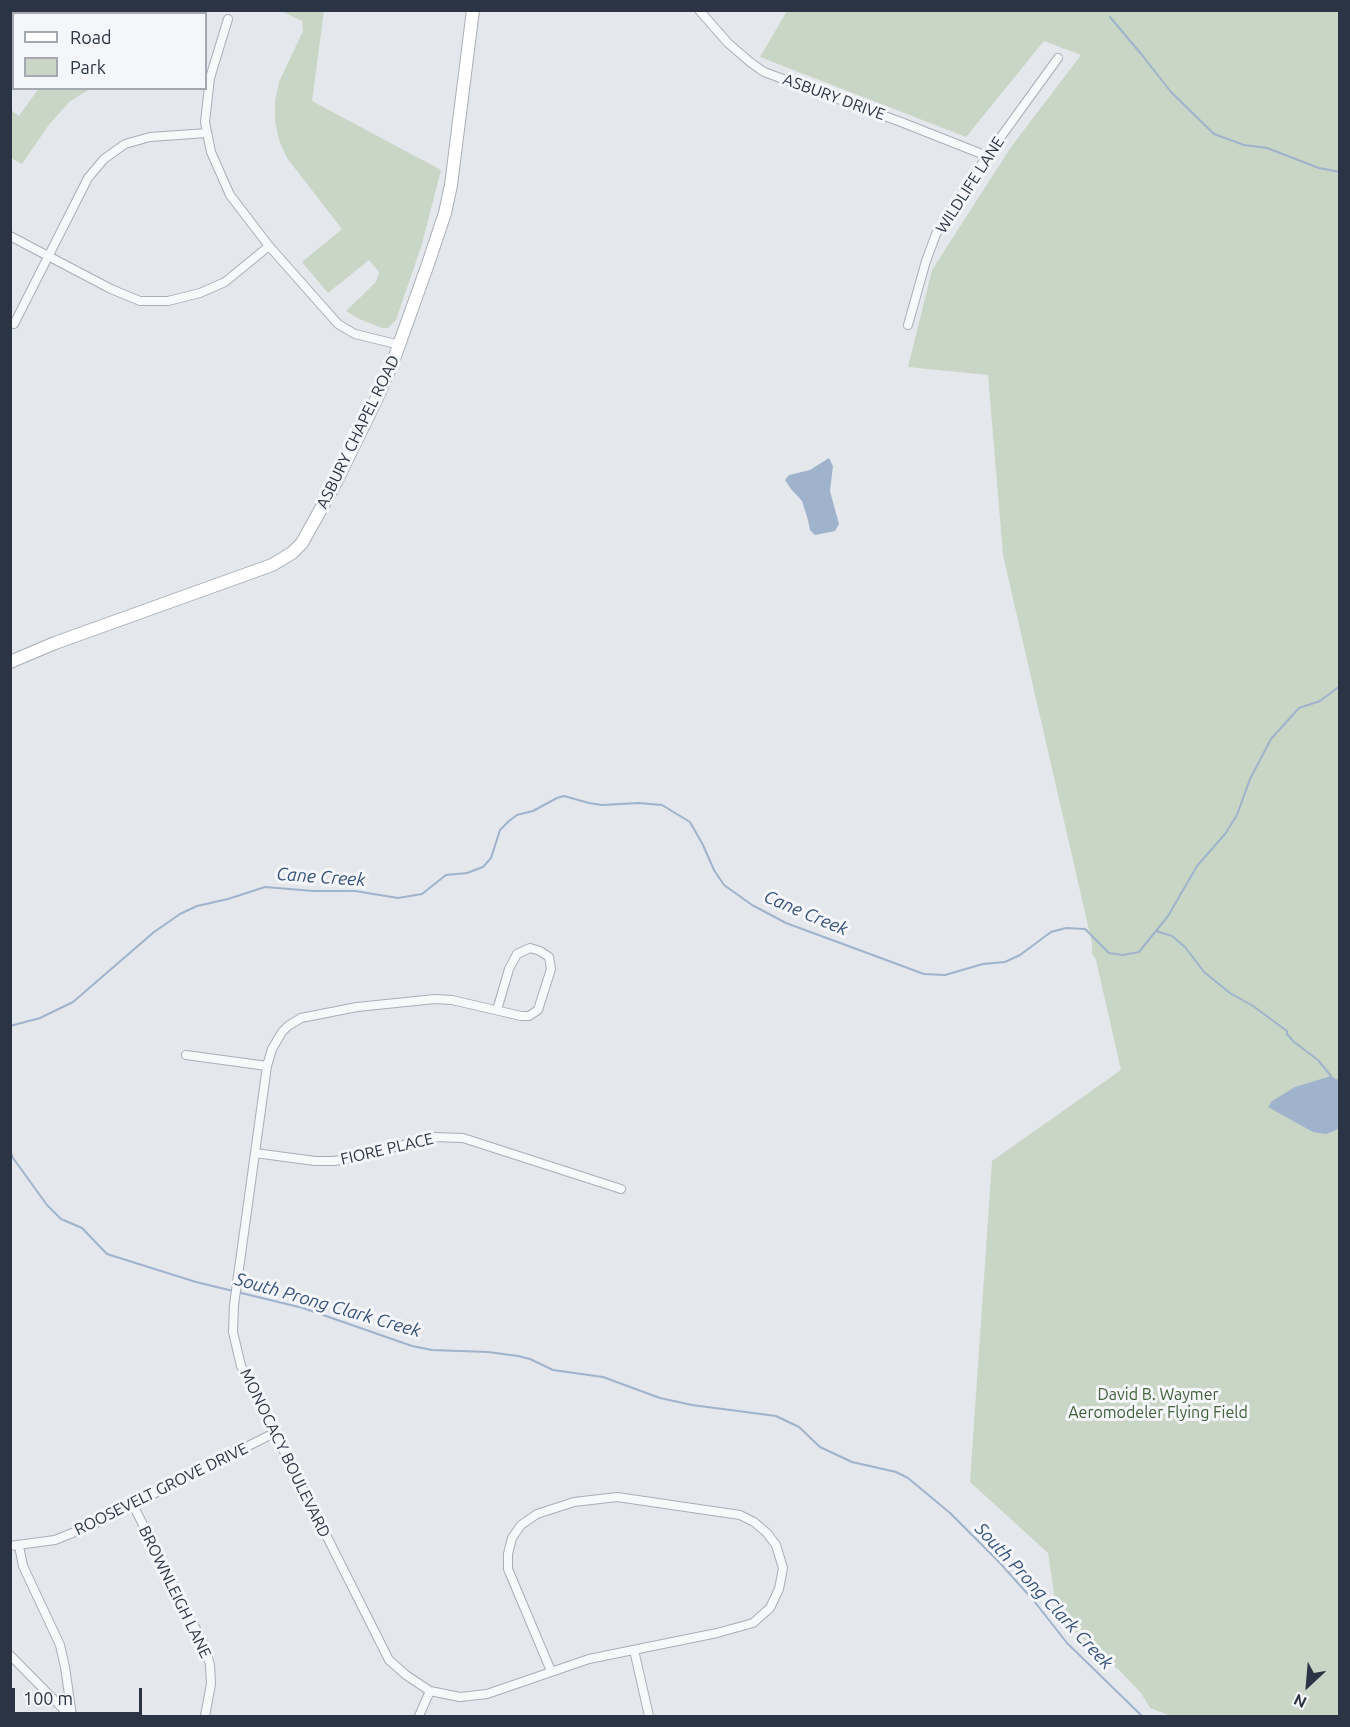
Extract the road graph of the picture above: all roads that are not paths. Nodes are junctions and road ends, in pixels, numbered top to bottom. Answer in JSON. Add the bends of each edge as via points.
{"nodes":[{"id":1,"x":473,"y":10,"type":"edge"},
{"id":2,"x":699,"y":10,"type":"edge"},
{"id":3,"x":228,"y":19,"type":"dead end"},
{"id":4,"x":1058,"y":58,"type":"dead end"},
{"id":5,"x":207,"y":133,"type":"junction"},
{"id":6,"x":987,"y":156,"type":"junction"},
{"id":7,"x":10,"y":236,"type":"edge"},
{"id":8,"x":269,"y":246,"type":"junction"},
{"id":9,"x":49,"y":256,"type":"junction"},
{"id":10,"x":15,"y":324,"type":"dead end"},
{"id":11,"x":908,"y":325,"type":"dead end"},
{"id":12,"x":400,"y":345,"type":"junction"},
{"id":13,"x":10,"y":662,"type":"edge"},
{"id":14,"x":497,"y":1010,"type":"junction"},
{"id":15,"x":186,"y":1055,"type":"dead end"},
{"id":16,"x":267,"y":1066,"type":"junction"},
{"id":17,"x":255,"y":1153,"type":"junction"},
{"id":18,"x":621,"y":1189,"type":"dead end"},
{"id":19,"x":274,"y":1433,"type":"junction"},
{"id":20,"x":133,"y":1504,"type":"junction"},
{"id":21,"x":15,"y":1546,"type":"edge"},
{"id":22,"x":634,"y":1650,"type":"junction"},
{"id":23,"x":10,"y":1655,"type":"edge"},
{"id":24,"x":551,"y":1671,"type":"junction"},
{"id":25,"x":430,"y":1691,"type":"junction"},
{"id":26,"x":71,"y":1716,"type":"edge"},
{"id":27,"x":206,"y":1716,"type":"edge"},
{"id":28,"x":419,"y":1716,"type":"edge"},
{"id":29,"x":649,"y":1716,"type":"edge"}],
"edges":[{"from":1,"to":12,"type":"main road","name":"ASBURY CHAPEL ROAD","via":[[458,141],[446,205]]},
{"from":2,"to":6,"type":"street","name":"ASBURY DRIVE","via":[[729,43],[764,72]]},
{"from":3,"to":5,"type":"street","via":[[210,78]]},
{"from":4,"to":6,"type":"street","name":"WILDLIFE LANE"},
{"from":5,"to":8,"type":"street","via":[[230,195]]},
{"from":5,"to":9,"type":"street","via":[[150,137],[125,144],[104,159],[88,178]]},
{"from":6,"to":11,"type":"street","name":"WILDLIFE LANE","via":[[936,234]]},
{"from":7,"to":9,"type":"street"},
{"from":8,"to":9,"type":"street","via":[[225,282],[168,301],[140,301]]},
{"from":8,"to":12,"type":"street","via":[[338,324],[355,333]]},
{"from":9,"to":10,"type":"street"},
{"from":12,"to":13,"type":"main road","name":"ASBURY CHAPEL ROAD","via":[[339,476],[310,531],[292,553],[272,565]]},
{"from":14,"to":14,"type":"street","name":"MONOCACY BOULEVARD","via":[[521,1016],[538,1010],[551,969],[549,957],[530,948],[517,954]]},
{"from":14,"to":16,"type":"street","name":"MONOCACY BOULEVARD","via":[[435,999],[357,1007],[301,1018],[282,1032]]},
{"from":15,"to":16,"type":"street"},
{"from":16,"to":17,"type":"street","name":"MONOCACY BOULEVARD"},
{"from":17,"to":18,"type":"street","name":"FIORE PLACE","via":[[334,1161],[433,1137],[463,1138]]},
{"from":17,"to":19,"type":"street","name":"MONOCACY BOULEVARD","via":[[233,1332],[237,1356]]},
{"from":19,"to":20,"type":"street","name":"ROOSEVELT GROVE DRIVE"},
{"from":19,"to":25,"type":"street","name":"MONOCACY BOULEVARD","via":[[389,1660]]},
{"from":20,"to":21,"type":"street","name":"ROOSEVELT GROVE DRIVE","via":[[67,1536]]},
{"from":20,"to":27,"type":"street","name":"BROWNLEIGH LANE","via":[[208,1656],[211,1684]]},
{"from":21,"to":26,"type":"street","via":[[60,1645]]},
{"from":22,"to":24,"type":"street","name":"MONOCACY BOULEVARD"},
{"from":22,"to":24,"type":"street","name":"MONOCACY BOULEVARD","via":[[753,1623],[770,1608],[783,1569],[776,1545],[767,1533],[740,1515],[617,1497],[574,1502],[537,1514],[512,1538],[508,1569]]},
{"from":22,"to":29,"type":"street"},
{"from":23,"to":26,"type":"street"},
{"from":24,"to":25,"type":"street","name":"MONOCACY BOULEVARD","via":[[487,1694],[460,1697]]},
{"from":25,"to":28,"type":"street"}]}
